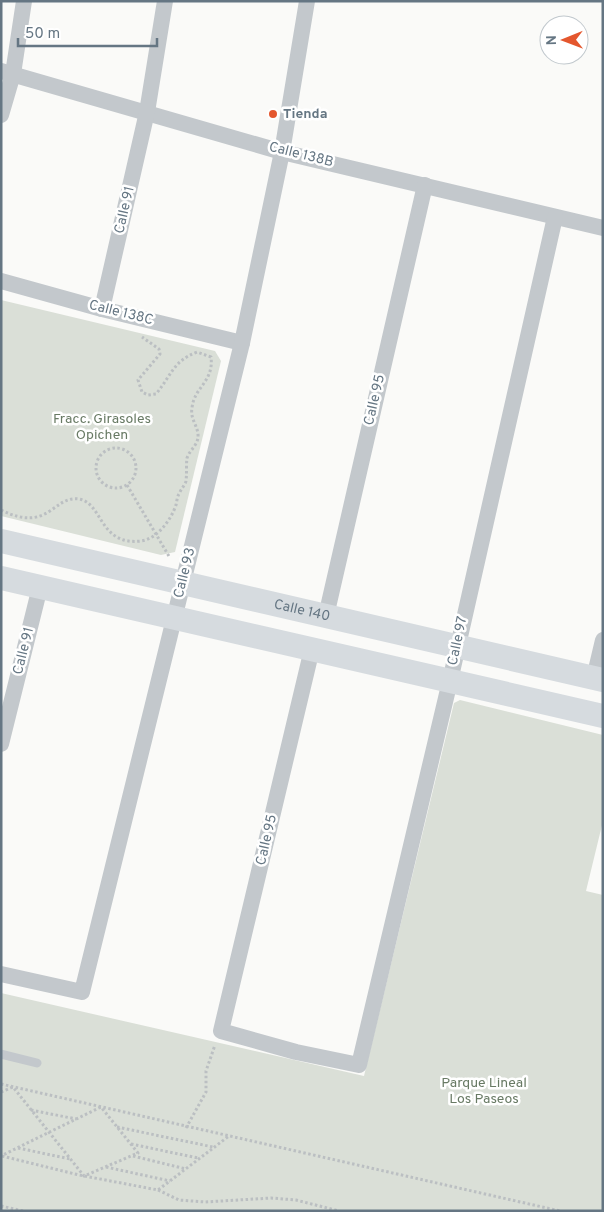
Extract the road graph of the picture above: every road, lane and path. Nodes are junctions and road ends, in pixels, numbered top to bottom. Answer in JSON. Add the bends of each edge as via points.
{"nodes":[{"id":1,"x":24,"y":1,"type":"edge"},
{"id":2,"x":165,"y":1,"type":"edge"},
{"id":3,"x":307,"y":1,"type":"edge"},
{"id":4,"x":7,"y":72,"type":"edge"},
{"id":5,"x":147,"y":112,"type":"junction"},
{"id":6,"x":1,"y":115,"type":"edge"},
{"id":7,"x":282,"y":152,"type":"junction"},
{"id":8,"x":425,"y":185,"type":"junction"},
{"id":9,"x":555,"y":217,"type":"junction"},
{"id":10,"x":603,"y":228,"type":"edge"},
{"id":11,"x":1,"y":280,"type":"edge"},
{"id":12,"x":102,"y":309,"type":"junction"},
{"id":13,"x":136,"y":333,"type":"dead end"},
{"id":14,"x":242,"y":343,"type":"junction"},
{"id":15,"x":127,"y":485,"type":"junction"},
{"id":16,"x":1,"y":510,"type":"edge"},
{"id":17,"x":157,"y":535,"type":"junction"},
{"id":18,"x":1,"y":540,"type":"edge"},
{"id":19,"x":170,"y":558,"type":"dead end"},
{"id":20,"x":1,"y":578,"type":"edge"},
{"id":21,"x":183,"y":582,"type":"junction"},
{"id":22,"x":40,"y":587,"type":"junction"},
{"id":23,"x":326,"y":616,"type":"junction"},
{"id":24,"x":174,"y":618,"type":"junction"},
{"id":25,"x":603,"y":640,"type":"edge"},
{"id":26,"x":457,"y":646,"type":"junction"},
{"id":27,"x":312,"y":649,"type":"junction"},
{"id":28,"x":598,"y":679,"type":"edge"},
{"id":29,"x":450,"y":681,"type":"junction"},
{"id":30,"x":603,"y":716,"type":"edge"},
{"id":31,"x":1,"y":744,"type":"edge"},
{"id":32,"x":1,"y":974,"type":"edge"},
{"id":33,"x":221,"y":1031,"type":"junction"},
{"id":34,"x":1,"y":1054,"type":"edge"},
{"id":35,"x":37,"y":1063,"type":"dead end"},
{"id":36,"x":1,"y":1084,"type":"edge"},
{"id":37,"x":13,"y":1087,"type":"junction"},
{"id":38,"x":1,"y":1092,"type":"edge"},
{"id":39,"x":101,"y":1108,"type":"junction"},
{"id":40,"x":30,"y":1110,"type":"junction"},
{"id":41,"x":77,"y":1119,"type":"junction"},
{"id":42,"x":116,"y":1127,"type":"junction"},
{"id":43,"x":186,"y":1128,"type":"junction"},
{"id":44,"x":49,"y":1133,"type":"junction"},
{"id":45,"x":229,"y":1136,"type":"junction"},
{"id":46,"x":130,"y":1144,"type":"junction"},
{"id":47,"x":214,"y":1147,"type":"junction"},
{"id":48,"x":17,"y":1148,"type":"junction"},
{"id":49,"x":1,"y":1156,"type":"edge"},
{"id":50,"x":132,"y":1156,"type":"junction"},
{"id":51,"x":199,"y":1158,"type":"junction"},
{"id":52,"x":70,"y":1159,"type":"junction"},
{"id":53,"x":106,"y":1167,"type":"junction"},
{"id":54,"x":186,"y":1169,"type":"junction"},
{"id":55,"x":84,"y":1176,"type":"junction"},
{"id":56,"x":170,"y":1181,"type":"junction"},
{"id":57,"x":158,"y":1190,"type":"junction"},
{"id":58,"x":1,"y":1206,"type":"edge"},
{"id":59,"x":23,"y":1211,"type":"edge"},
{"id":60,"x":339,"y":1211,"type":"edge"},
{"id":61,"x":560,"y":1211,"type":"edge"}],
"edges":[{"from":1,"to":4,"type":"street"},
{"from":2,"to":5,"type":"street","name":"Calle 91"},
{"from":3,"to":7,"type":"street"},
{"from":4,"to":5,"type":"street","name":"Calle 138B"},
{"from":4,"to":6,"type":"street"},
{"from":5,"to":7,"type":"street","name":"Calle 138B"},
{"from":5,"to":12,"type":"street","name":"Calle 91"},
{"from":7,"to":8,"type":"street","name":"Calle 138B"},
{"from":7,"to":14,"type":"street","name":"Calle 93"},
{"from":8,"to":9,"type":"street","name":"Calle 138B"},
{"from":8,"to":23,"type":"street","name":"Calle 95"},
{"from":9,"to":10,"type":"street","name":"Calle 138B"},
{"from":9,"to":26,"type":"street","name":"Calle 97"},
{"from":11,"to":12,"type":"street","name":"Calle 138C"},
{"from":12,"to":14,"type":"street","name":"Calle 138C"},
{"from":13,"to":17,"type":"path","via":[[159,349],[160,354],[138,380],[142,392],[148,395],[156,394],[184,358],[198,352],[211,357],[212,363],[206,384],[197,394],[191,409],[198,434],[196,445],[188,456],[186,482]]},
{"from":14,"to":21,"type":"street","name":"Calle 93"},
{"from":15,"to":15,"type":"path","via":[[136,472],[134,459],[119,448],[106,451],[98,461],[100,480],[111,487]]},
{"from":15,"to":17,"type":"path"},
{"from":16,"to":17,"type":"path","via":[[21,518],[35,518],[48,514],[71,499],[79,499],[89,503],[106,530],[119,537],[141,541]]},
{"from":17,"to":19,"type":"path"},
{"from":18,"to":21,"type":"street","name":"Calle 140"},
{"from":20,"to":22,"type":"street"},
{"from":21,"to":23,"type":"street","name":"Calle 140"},
{"from":21,"to":24,"type":"street","name":"Calle 93"},
{"from":22,"to":24,"type":"street"},
{"from":22,"to":31,"type":"street","name":"Calle 91"},
{"from":23,"to":26,"type":"street","name":"Calle 140"},
{"from":24,"to":27,"type":"street"},
{"from":24,"to":32,"type":"street","name":"Calle 93","via":[[82,992]]},
{"from":25,"to":28,"type":"street"},
{"from":26,"to":28,"type":"street","name":"Calle 140"},
{"from":26,"to":29,"type":"street","name":"Calle 97"},
{"from":27,"to":29,"type":"street"},
{"from":27,"to":33,"type":"street","name":"Calle 95"},
{"from":29,"to":30,"type":"street"},
{"from":29,"to":33,"type":"street","name":"Calle 97","via":[[359,1065]]},
{"from":33,"to":43,"type":"path","via":[[206,1071],[206,1092]]},
{"from":34,"to":35,"type":"lane"},
{"from":36,"to":37,"type":"path"},
{"from":37,"to":38,"type":"path"},
{"from":37,"to":39,"type":"path"},
{"from":37,"to":40,"type":"path"},
{"from":39,"to":41,"type":"path"},
{"from":39,"to":42,"type":"path"},
{"from":39,"to":43,"type":"path"},
{"from":40,"to":41,"type":"path"},
{"from":40,"to":44,"type":"path"},
{"from":41,"to":44,"type":"path"},
{"from":42,"to":46,"type":"path"},
{"from":42,"to":47,"type":"path"},
{"from":43,"to":45,"type":"path"},
{"from":44,"to":48,"type":"path"},
{"from":44,"to":52,"type":"path"},
{"from":45,"to":47,"type":"path"},
{"from":45,"to":61,"type":"path"},
{"from":46,"to":50,"type":"path","via":[[138,1153]]},
{"from":46,"to":51,"type":"path"},
{"from":47,"to":51,"type":"path"},
{"from":48,"to":49,"type":"path"},
{"from":48,"to":52,"type":"path"},
{"from":49,"to":55,"type":"path"},
{"from":50,"to":53,"type":"path"},
{"from":50,"to":54,"type":"path"},
{"from":51,"to":54,"type":"path"},
{"from":52,"to":55,"type":"path"},
{"from":53,"to":55,"type":"path"},
{"from":53,"to":56,"type":"path"},
{"from":54,"to":56,"type":"path"},
{"from":55,"to":57,"type":"path"},
{"from":56,"to":57,"type":"path"},
{"from":57,"to":60,"type":"path","via":[[179,1200],[205,1202],[271,1198],[296,1200]]},
{"from":58,"to":59,"type":"path"}]}
